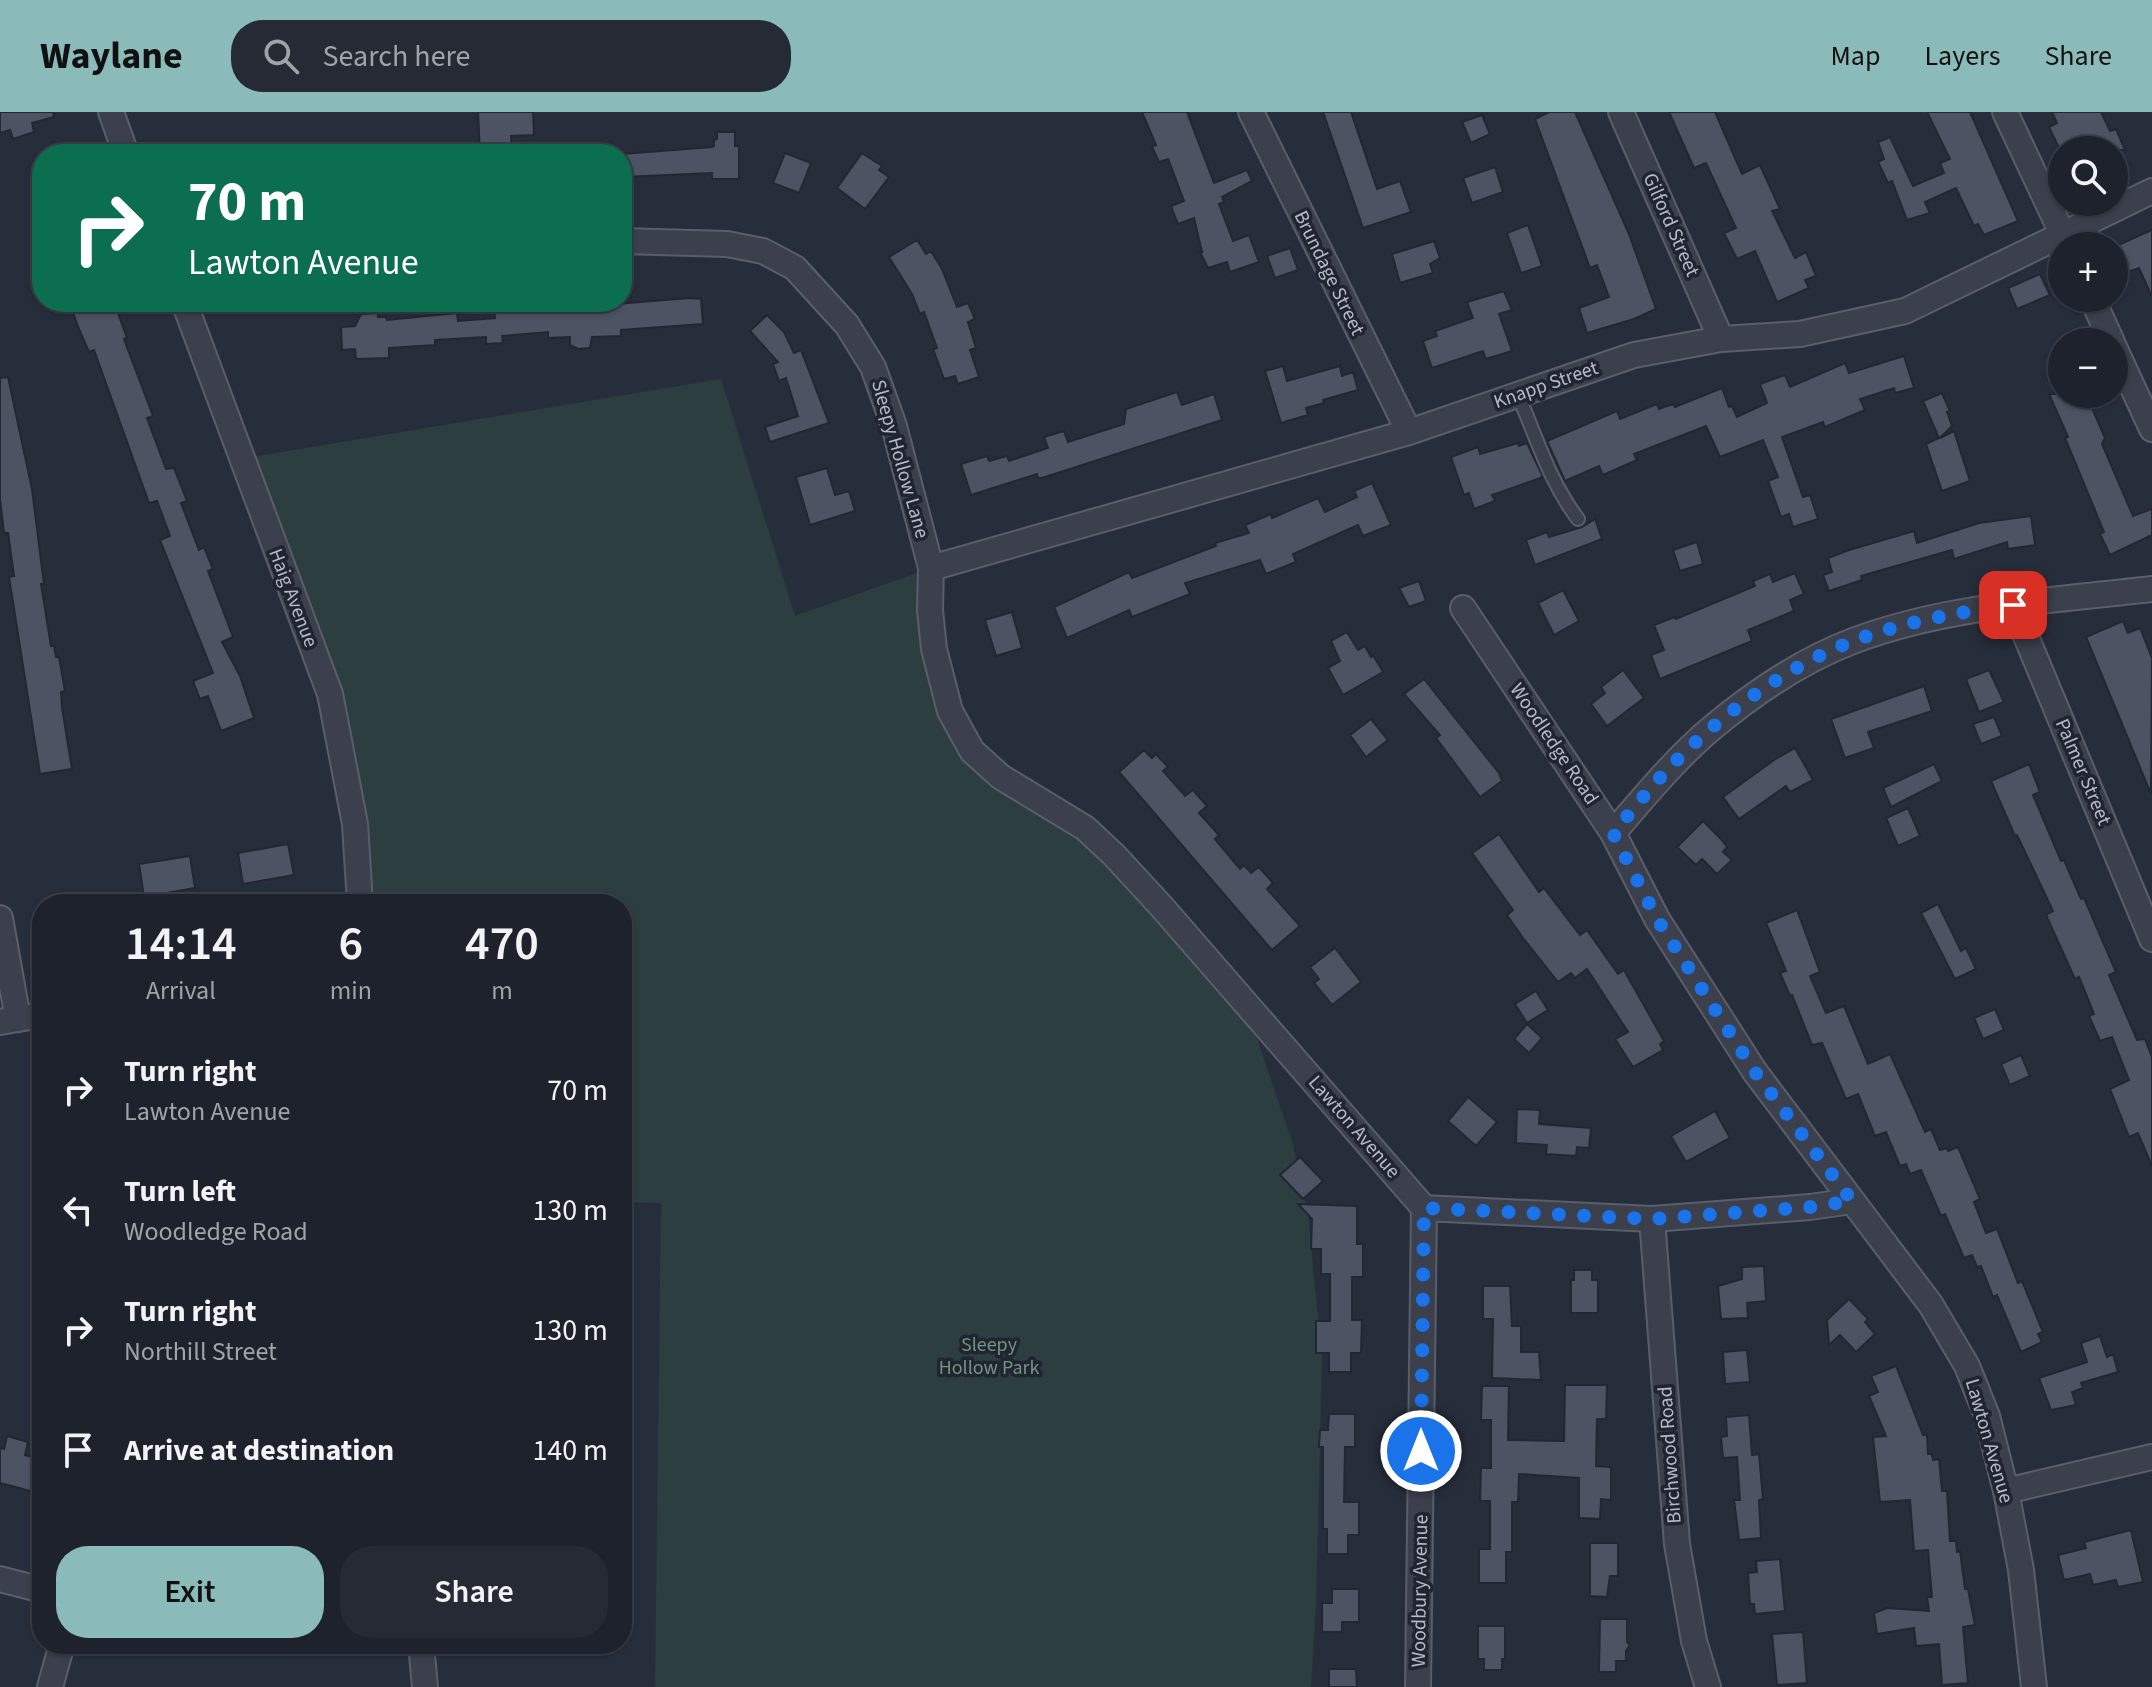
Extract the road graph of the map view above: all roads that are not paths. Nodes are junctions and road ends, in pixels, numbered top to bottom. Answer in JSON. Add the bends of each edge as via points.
{"nodes":[{"id":1,"x":111,"y":112,"type":"edge"},
{"id":2,"x":1251,"y":112,"type":"edge"},
{"id":3,"x":1621,"y":112,"type":"edge"},
{"id":4,"x":2005,"y":112,"type":"edge"},
{"id":5,"x":122,"y":144,"type":"edge"},
{"id":6,"x":2152,"y":191,"type":"edge"},
{"id":7,"x":2061,"y":232,"type":"edge"},
{"id":8,"x":2079,"y":232,"type":"edge"},
{"id":9,"x":632,"y":241,"type":"edge"},
{"id":10,"x":2048,"y":248,"type":"edge"},
{"id":11,"x":188,"y":312,"type":"edge"},
{"id":12,"x":1721,"y":339,"type":"junction"},
{"id":13,"x":2128,"y":377,"type":"edge"},
{"id":14,"x":1518,"y":395,"type":"junction"},
{"id":15,"x":2152,"y":429,"type":"edge"},
{"id":16,"x":1409,"y":432,"type":"junction"},
{"id":17,"x":1578,"y":519,"type":"dead end"},
{"id":18,"x":931,"y":568,"type":"junction"},
{"id":19,"x":2152,"y":589,"type":"edge"},
{"id":20,"x":2013,"y":605,"type":"junction"},
{"id":21,"x":1463,"y":608,"type":"dead end"},
{"id":22,"x":1613,"y":833,"type":"junction"},
{"id":23,"x":359,"y":894,"type":"edge"},
{"id":24,"x":0,"y":918,"type":"edge"},
{"id":25,"x":2152,"y":939,"type":"edge"},
{"id":26,"x":20,"y":1019,"type":"edge"},
{"id":27,"x":1852,"y":1201,"type":"junction"},
{"id":28,"x":1424,"y":1208,"type":"junction"},
{"id":29,"x":1652,"y":1219,"type":"junction"},
{"id":30,"x":2152,"y":1457,"type":"edge"},
{"id":31,"x":2006,"y":1491,"type":"junction"},
{"id":32,"x":0,"y":1579,"type":"edge"},
{"id":33,"x":32,"y":1587,"type":"edge"},
{"id":34,"x":59,"y":1654,"type":"edge"},
{"id":35,"x":422,"y":1654,"type":"edge"},
{"id":36,"x":50,"y":1687,"type":"edge"},
{"id":37,"x":425,"y":1687,"type":"edge"},
{"id":38,"x":1418,"y":1687,"type":"edge"},
{"id":39,"x":1708,"y":1687,"type":"edge"},
{"id":40,"x":2034,"y":1687,"type":"edge"}],
"edges":[{"from":1,"to":5,"type":"street"},
{"from":2,"to":16,"type":"street","name":"Brundage Street"},
{"from":3,"to":12,"type":"street","name":"Gilford Street"},
{"from":4,"to":7,"type":"street"},
{"from":6,"to":8,"type":"street","name":"Knapp Street"},
{"from":9,"to":18,"type":"street","name":"Sleepy Hollow Lane","via":[[727,244],[763,251],[795,268],[847,325],[873,367]]},
{"from":10,"to":12,"type":"street","name":"Knapp Street","via":[[1905,311],[1800,334]]},
{"from":11,"to":23,"type":"street","name":"Haig Avenue","via":[[330,694],[355,824]]},
{"from":12,"to":14,"type":"street","name":"Knapp Street","via":[[1634,355]]},
{"from":13,"to":15,"type":"street"},
{"from":14,"to":16,"type":"street","name":"Knapp Street"},
{"from":14,"to":17,"type":"lane","via":[[1560,496]]},
{"from":16,"to":18,"type":"street","name":"Knapp Street"},
{"from":18,"to":28,"type":"street","name":"Lawton Avenue","via":[[934,649],[950,711],[972,751],[1001,777],[1085,828],[1114,855]]},
{"from":19,"to":20,"type":"street"},
{"from":20,"to":22,"type":"street","via":[[1904,626],[1852,642],[1800,668],[1712,727]]},
{"from":20,"to":25,"type":"street","name":"Palmer Street"},
{"from":21,"to":22,"type":"street","name":"Woodledge Road"},
{"from":22,"to":27,"type":"street","name":"Woodledge Road","via":[[1657,919],[1738,1046]]},
{"from":24,"to":26,"type":"street"},
{"from":27,"to":29,"type":"street"},
{"from":27,"to":31,"type":"street","name":"Lawton Avenue","via":[[1931,1305],[1967,1366],[1987,1416]]},
{"from":28,"to":29,"type":"street"},
{"from":28,"to":38,"type":"street","name":"Woodbury Avenue"},
{"from":29,"to":39,"type":"street","name":"Birchwood Road","via":[[1677,1544]]},
{"from":30,"to":31,"type":"street"},
{"from":31,"to":40,"type":"street","name":"Lawton Avenue"},
{"from":32,"to":33,"type":"street"},
{"from":34,"to":36,"type":"street"},
{"from":35,"to":37,"type":"street"}]}
